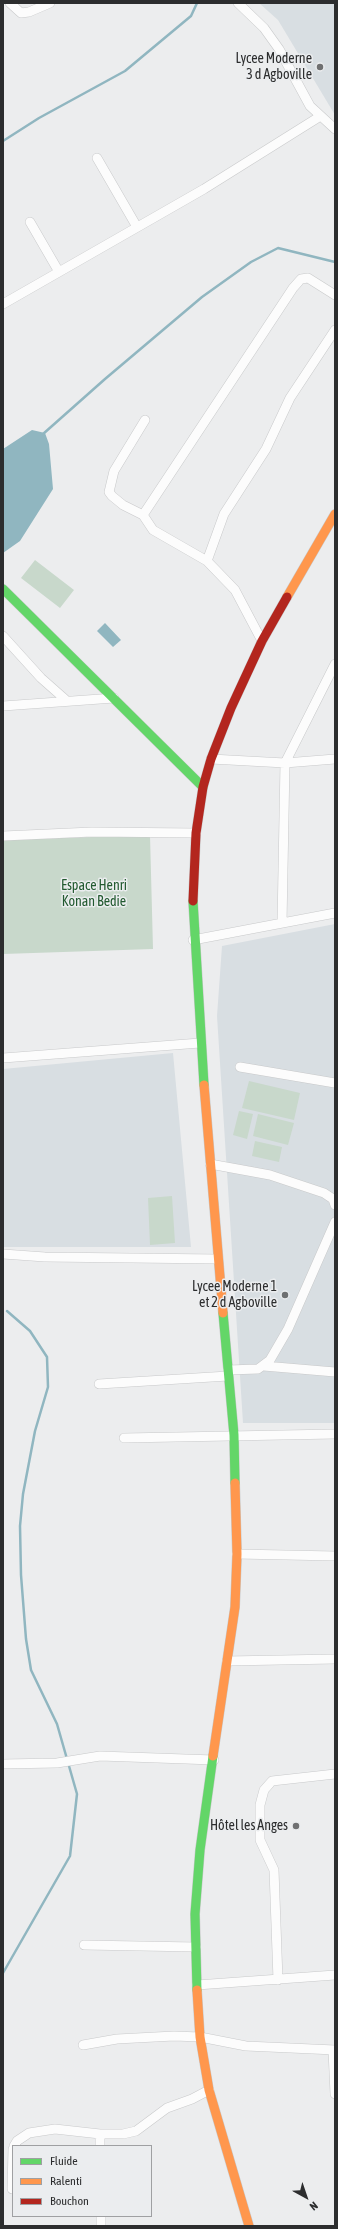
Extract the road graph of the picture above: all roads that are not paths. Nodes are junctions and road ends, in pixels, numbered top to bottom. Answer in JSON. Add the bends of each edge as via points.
{"nodes":[{"id":1,"x":10,"y":3,"type":"edge"},
{"id":2,"x":50,"y":3,"type":"edge"},
{"id":3,"x":238,"y":3,"type":"edge"},
{"id":4,"x":249,"y":7,"type":"edge"},
{"id":5,"x":319,"y":117,"type":"junction"},
{"id":6,"x":335,"y":129,"type":"edge"},
{"id":7,"x":97,"y":158,"type":"dead end"},
{"id":8,"x":30,"y":222,"type":"dead end"},
{"id":9,"x":137,"y":227,"type":"junction"},
{"id":10,"x":59,"y":272,"type":"junction"},
{"id":11,"x":335,"y":295,"type":"edge"},
{"id":12,"x":3,"y":304,"type":"edge"},
{"id":13,"x":335,"y":330,"type":"edge"},
{"id":14,"x":145,"y":420,"type":"dead end"},
{"id":15,"x":335,"y":514,"type":"edge"},
{"id":16,"x":143,"y":515,"type":"junction"},
{"id":17,"x":207,"y":561,"type":"junction"},
{"id":18,"x":3,"y":589,"type":"edge"},
{"id":19,"x":3,"y":636,"type":"edge"},
{"id":20,"x":262,"y":641,"type":"junction"},
{"id":21,"x":335,"y":664,"type":"edge"},
{"id":22,"x":114,"y":698,"type":"junction"},
{"id":23,"x":67,"y":701,"type":"junction"},
{"id":24,"x":3,"y":706,"type":"edge"},
{"id":25,"x":211,"y":759,"type":"junction"},
{"id":26,"x":335,"y":759,"type":"edge"},
{"id":27,"x":285,"y":763,"type":"junction"},
{"id":28,"x":203,"y":787,"type":"junction"},
{"id":29,"x":196,"y":833,"type":"junction"},
{"id":30,"x":3,"y":836,"type":"edge"},
{"id":31,"x":335,"y":913,"type":"edge"},
{"id":32,"x":282,"y":923,"type":"junction"},
{"id":33,"x":193,"y":940,"type":"junction"},
{"id":34,"x":200,"y":1044,"type":"junction"},
{"id":35,"x":3,"y":1058,"type":"edge"},
{"id":36,"x":240,"y":1067,"type":"dead end"},
{"id":37,"x":335,"y":1082,"type":"edge"},
{"id":38,"x":210,"y":1164,"type":"junction"},
{"id":39,"x":334,"y":1200,"type":"edge"},
{"id":40,"x":335,"y":1222,"type":"edge"},
{"id":41,"x":3,"y":1254,"type":"edge"},
{"id":42,"x":218,"y":1258,"type":"junction"},
{"id":43,"x":264,"y":1366,"type":"junction"},
{"id":44,"x":335,"y":1372,"type":"edge"},
{"id":45,"x":228,"y":1373,"type":"junction"},
{"id":46,"x":99,"y":1384,"type":"dead end"},
{"id":47,"x":335,"y":1434,"type":"edge"},
{"id":48,"x":234,"y":1435,"type":"junction"},
{"id":49,"x":124,"y":1438,"type":"dead end"},
{"id":50,"x":237,"y":1554,"type":"junction"},
{"id":51,"x":335,"y":1556,"type":"edge"},
{"id":52,"x":335,"y":1658,"type":"edge"},
{"id":53,"x":227,"y":1661,"type":"junction"},
{"id":54,"x":214,"y":1760,"type":"junction"},
{"id":55,"x":3,"y":1764,"type":"edge"},
{"id":56,"x":335,"y":1774,"type":"edge"},
{"id":57,"x":84,"y":1945,"type":"dead end"},
{"id":58,"x":196,"y":1947,"type":"junction"},
{"id":59,"x":335,"y":1975,"type":"edge"},
{"id":60,"x":278,"y":1980,"type":"junction"},
{"id":61,"x":197,"y":1985,"type":"junction"},
{"id":62,"x":200,"y":2037,"type":"junction"},
{"id":63,"x":83,"y":2045,"type":"dead end"},
{"id":64,"x":334,"y":2050,"type":"edge"},
{"id":65,"x":209,"y":2090,"type":"junction"},
{"id":66,"x":335,"y":2094,"type":"edge"},
{"id":67,"x":100,"y":2134,"type":"junction"},
{"id":68,"x":14,"y":2145,"type":"edge"},
{"id":69,"x":100,"y":2145,"type":"edge"},
{"id":70,"x":249,"y":2226,"type":"edge"}],
"edges":[{"from":1,"to":2,"type":"street","via":[[22,13]]},
{"from":3,"to":4,"type":"street"},
{"from":4,"to":5,"type":"street","via":[[279,50],[299,88]]},
{"from":5,"to":6,"type":"street"},
{"from":5,"to":9,"type":"street","via":[[204,189]]},
{"from":7,"to":9,"type":"street"},
{"from":8,"to":10,"type":"street"},
{"from":9,"to":10,"type":"street"},
{"from":10,"to":12,"type":"street"},
{"from":11,"to":16,"type":"street","via":[[308,278],[301,279],[293,288]]},
{"from":13,"to":17,"type":"street","via":[[290,398],[266,449],[224,514]]},
{"from":14,"to":16,"type":"street","via":[[114,471],[109,492],[123,505]]},
{"from":15,"to":20,"type":"main road"},
{"from":16,"to":17,"type":"street","via":[[153,530]]},
{"from":17,"to":20,"type":"street","via":[[235,590]]},
{"from":18,"to":22,"type":"main road"},
{"from":19,"to":23,"type":"street","via":[[41,678]]},
{"from":20,"to":25,"type":"main road"},
{"from":21,"to":27,"type":"street"},
{"from":22,"to":23,"type":"street"},
{"from":22,"to":28,"type":"main road"},
{"from":23,"to":24,"type":"street"},
{"from":25,"to":27,"type":"street"},
{"from":25,"to":28,"type":"main road"},
{"from":26,"to":27,"type":"street"},
{"from":27,"to":32,"type":"street"},
{"from":28,"to":29,"type":"main road"},
{"from":29,"to":30,"type":"street","via":[[92,832]]},
{"from":29,"to":33,"type":"main road","via":[[192,885]]},
{"from":31,"to":32,"type":"street"},
{"from":32,"to":33,"type":"street"},
{"from":33,"to":34,"type":"main road"},
{"from":34,"to":35,"type":"street"},
{"from":34,"to":38,"type":"main road"},
{"from":36,"to":37,"type":"street"},
{"from":38,"to":39,"type":"street","via":[[270,1175],[324,1193]]},
{"from":38,"to":42,"type":"main road"},
{"from":40,"to":43,"type":"street","via":[[288,1329],[275,1353]]},
{"from":41,"to":42,"type":"street","via":[[45,1257]]},
{"from":42,"to":45,"type":"main road"},
{"from":43,"to":44,"type":"street"},
{"from":43,"to":45,"type":"street"},
{"from":45,"to":46,"type":"street"},
{"from":45,"to":48,"type":"main road"},
{"from":47,"to":48,"type":"street"},
{"from":48,"to":49,"type":"street"},
{"from":48,"to":50,"type":"main road"},
{"from":50,"to":51,"type":"street"},
{"from":50,"to":53,"type":"main road","via":[[235,1607]]},
{"from":52,"to":53,"type":"street"},
{"from":53,"to":54,"type":"main road"},
{"from":54,"to":55,"type":"street","via":[[100,1756],[57,1763]]},
{"from":54,"to":58,"type":"main road","via":[[200,1850],[195,1914]]},
{"from":56,"to":60,"type":"street","via":[[272,1781],[264,1790],[260,1805],[260,1840],[274,1870]]},
{"from":57,"to":58,"type":"street"},
{"from":58,"to":61,"type":"main road"},
{"from":59,"to":60,"type":"street"},
{"from":60,"to":61,"type":"street"},
{"from":61,"to":62,"type":"main road"},
{"from":62,"to":63,"type":"street","via":[[117,2039]]},
{"from":62,"to":64,"type":"street","via":[[246,2046]]},
{"from":62,"to":65,"type":"main road"},
{"from":64,"to":66,"type":"street"},
{"from":65,"to":67,"type":"street","via":[[167,2108],[136,2131]]},
{"from":65,"to":70,"type":"main road"},
{"from":67,"to":68,"type":"street","via":[[55,2129],[29,2133],[17,2140]]},
{"from":67,"to":69,"type":"street"}]}
